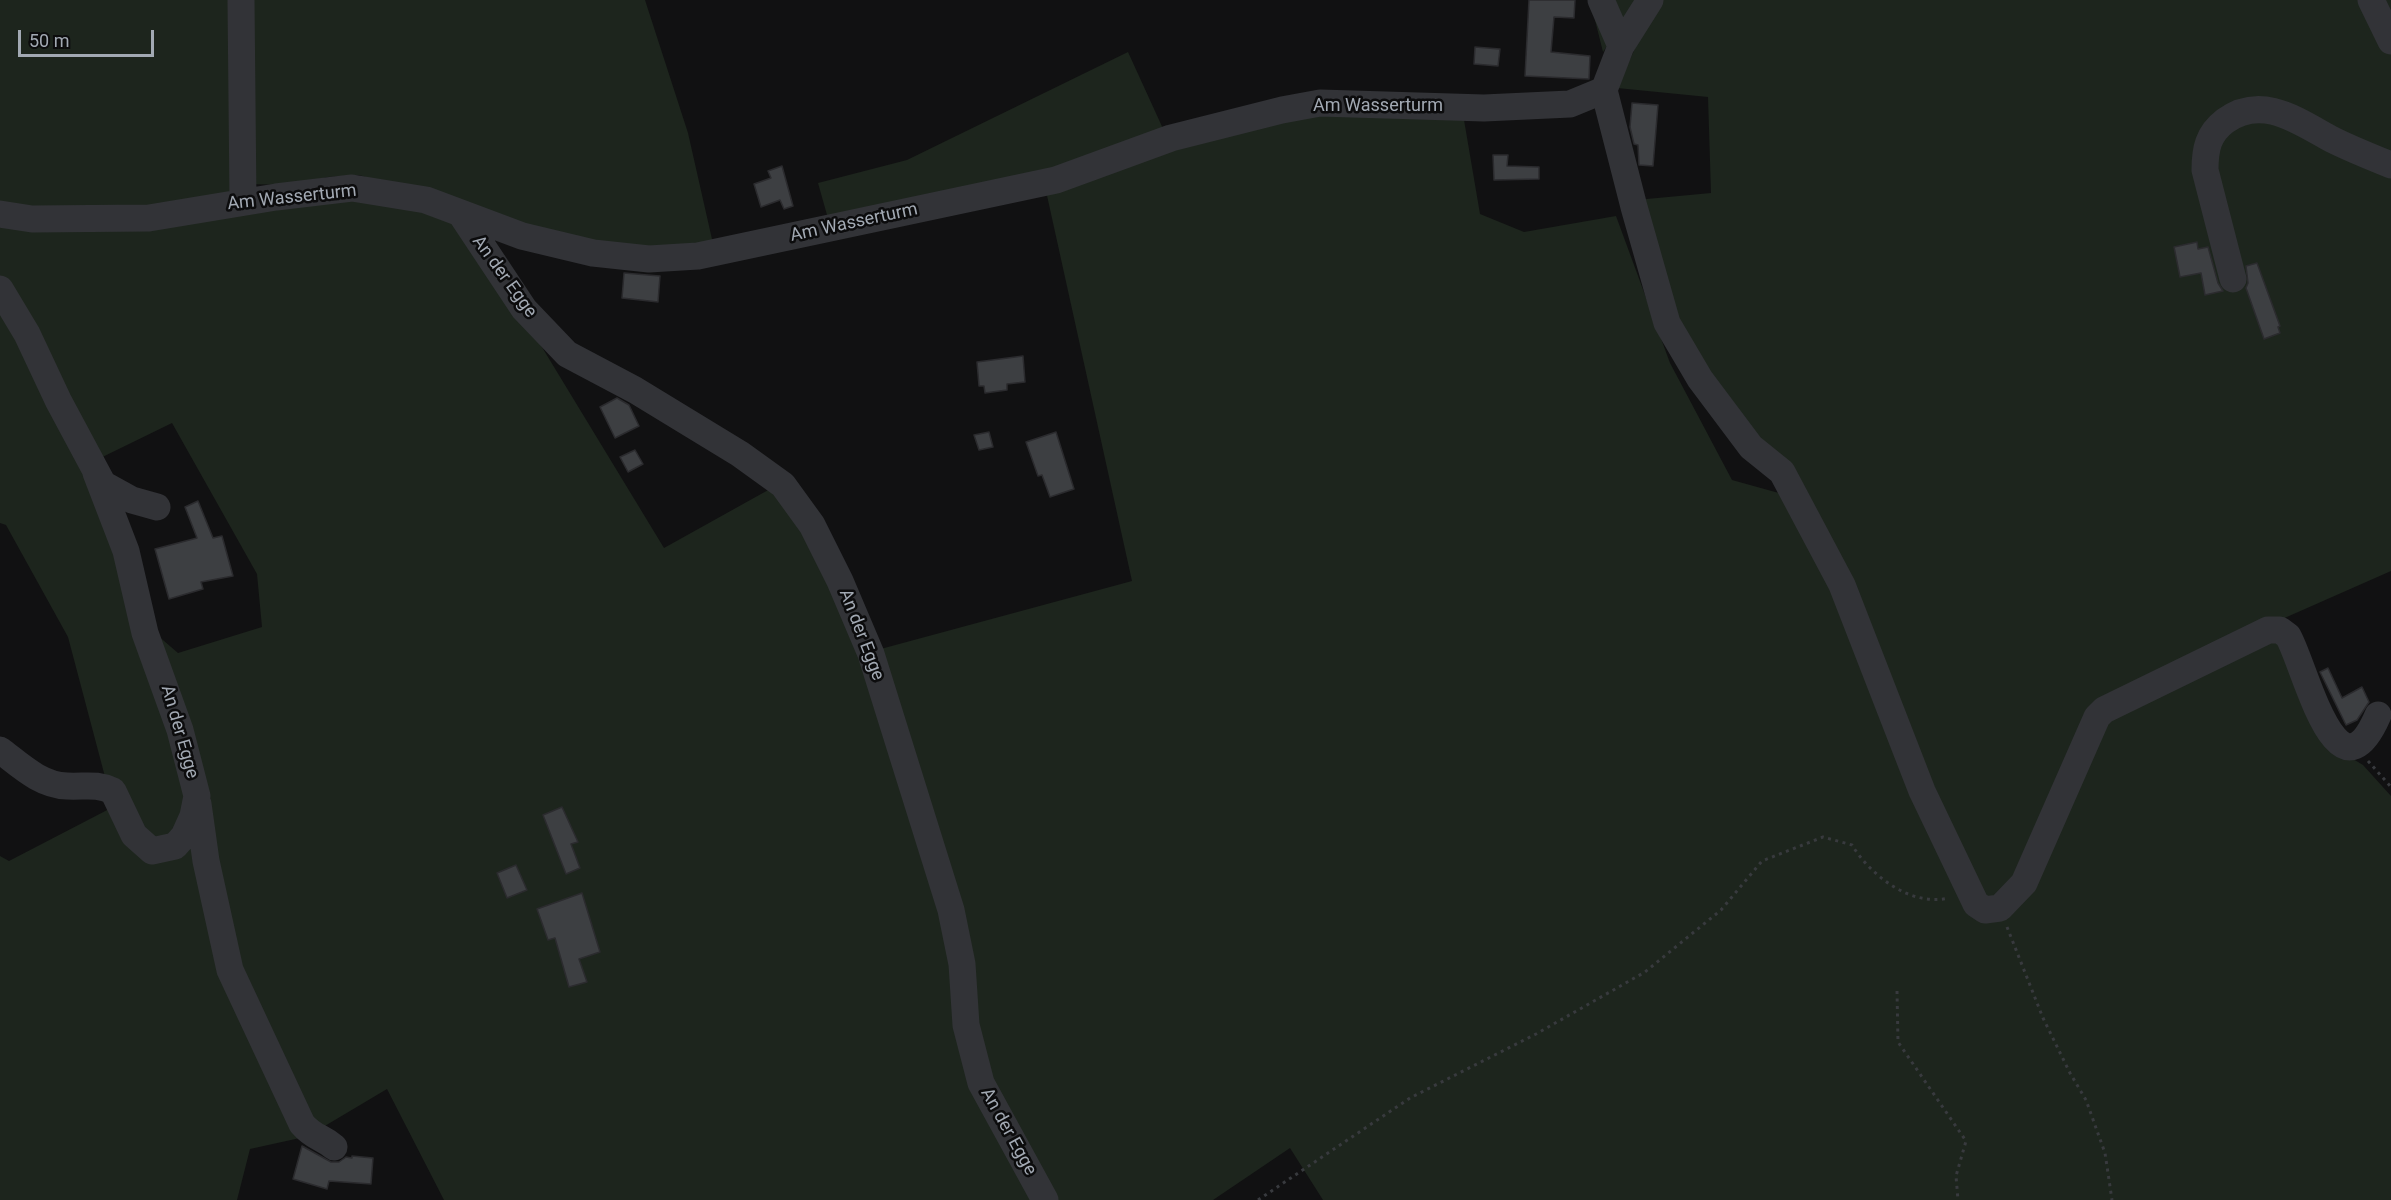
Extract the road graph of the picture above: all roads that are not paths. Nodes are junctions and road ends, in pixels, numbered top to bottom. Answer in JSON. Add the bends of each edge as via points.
{"nodes":[{"id":1,"x":241,"y":0,"type":"edge"},
{"id":2,"x":1601,"y":0,"type":"edge"},
{"id":3,"x":1650,"y":0,"type":"edge"},
{"id":4,"x":2371,"y":0,"type":"edge"},
{"id":5,"x":2391,"y":41,"type":"edge"},
{"id":6,"x":1621,"y":46,"type":"junction"},
{"id":7,"x":1604,"y":90,"type":"junction"},
{"id":8,"x":2391,"y":165,"type":"edge"},
{"id":9,"x":243,"y":202,"type":"junction"},
{"id":10,"x":0,"y":214,"type":"edge"},
{"id":11,"x":461,"y":214,"type":"junction"},
{"id":12,"x":2233,"y":279,"type":"dead end"},
{"id":13,"x":0,"y":289,"type":"edge"},
{"id":14,"x":96,"y":474,"type":"junction"},
{"id":15,"x":157,"y":507,"type":"dead end"},
{"id":16,"x":2378,"y":715,"type":"dead end"},
{"id":17,"x":0,"y":750,"type":"edge"},
{"id":18,"x":197,"y":796,"type":"junction"},
{"id":19,"x":334,"y":1147,"type":"dead end"},
{"id":20,"x":1045,"y":1200,"type":"edge"}],
"edges":[{"from":1,"to":9,"type":"street"},
{"from":2,"to":6,"type":"street"},
{"from":3,"to":6,"type":"street"},
{"from":4,"to":5,"type":"street"},
{"from":6,"to":7,"type":"street"},
{"from":7,"to":11,"type":"street","name":"Am Wasserturm","via":[[1570,104],[1484,108],[1320,103],[1171,138],[1056,180],[698,256],[649,259],[593,253],[522,236]]},
{"from":7,"to":16,"type":"street","via":[[1668,323],[1700,379],[1751,447],[1782,472],[1842,585],[1922,791],[1976,904],[1985,910],[2000,908],[2024,883],[2088,732],[2104,710],[2242,642],[2268,630],[2280,630],[2288,636],[2329,734],[2343,746],[2355,746],[2368,736]]},
{"from":8,"to":12,"type":"street","via":[[2278,111],[2252,109],[2229,118],[2210,136],[2205,170]]},
{"from":9,"to":10,"type":"street","name":"Am Wasserturm","via":[[149,218],[32,219]]},
{"from":9,"to":11,"type":"street","name":"Am Wasserturm","via":[[352,188],[426,200]]},
{"from":11,"to":20,"type":"street","name":"An der Egge","via":[[524,309],[567,354],[740,453],[783,485],[812,525],[871,654],[951,910],[962,964],[966,1025],[981,1083]]},
{"from":13,"to":14,"type":"street","name":"An der Egge","via":[[27,334]]},
{"from":14,"to":15,"type":"street","via":[[103,484],[132,500]]},
{"from":14,"to":18,"type":"street","name":"An der Egge","via":[[126,551],[145,633],[180,729]]},
{"from":17,"to":18,"type":"street","name":"An der Egge","via":[[24,770],[43,779],[65,786],[100,785],[113,791],[134,835],[152,851],[175,846],[184,836]]},
{"from":18,"to":19,"type":"street","via":[[230,969],[302,1124],[313,1137]]}]}
